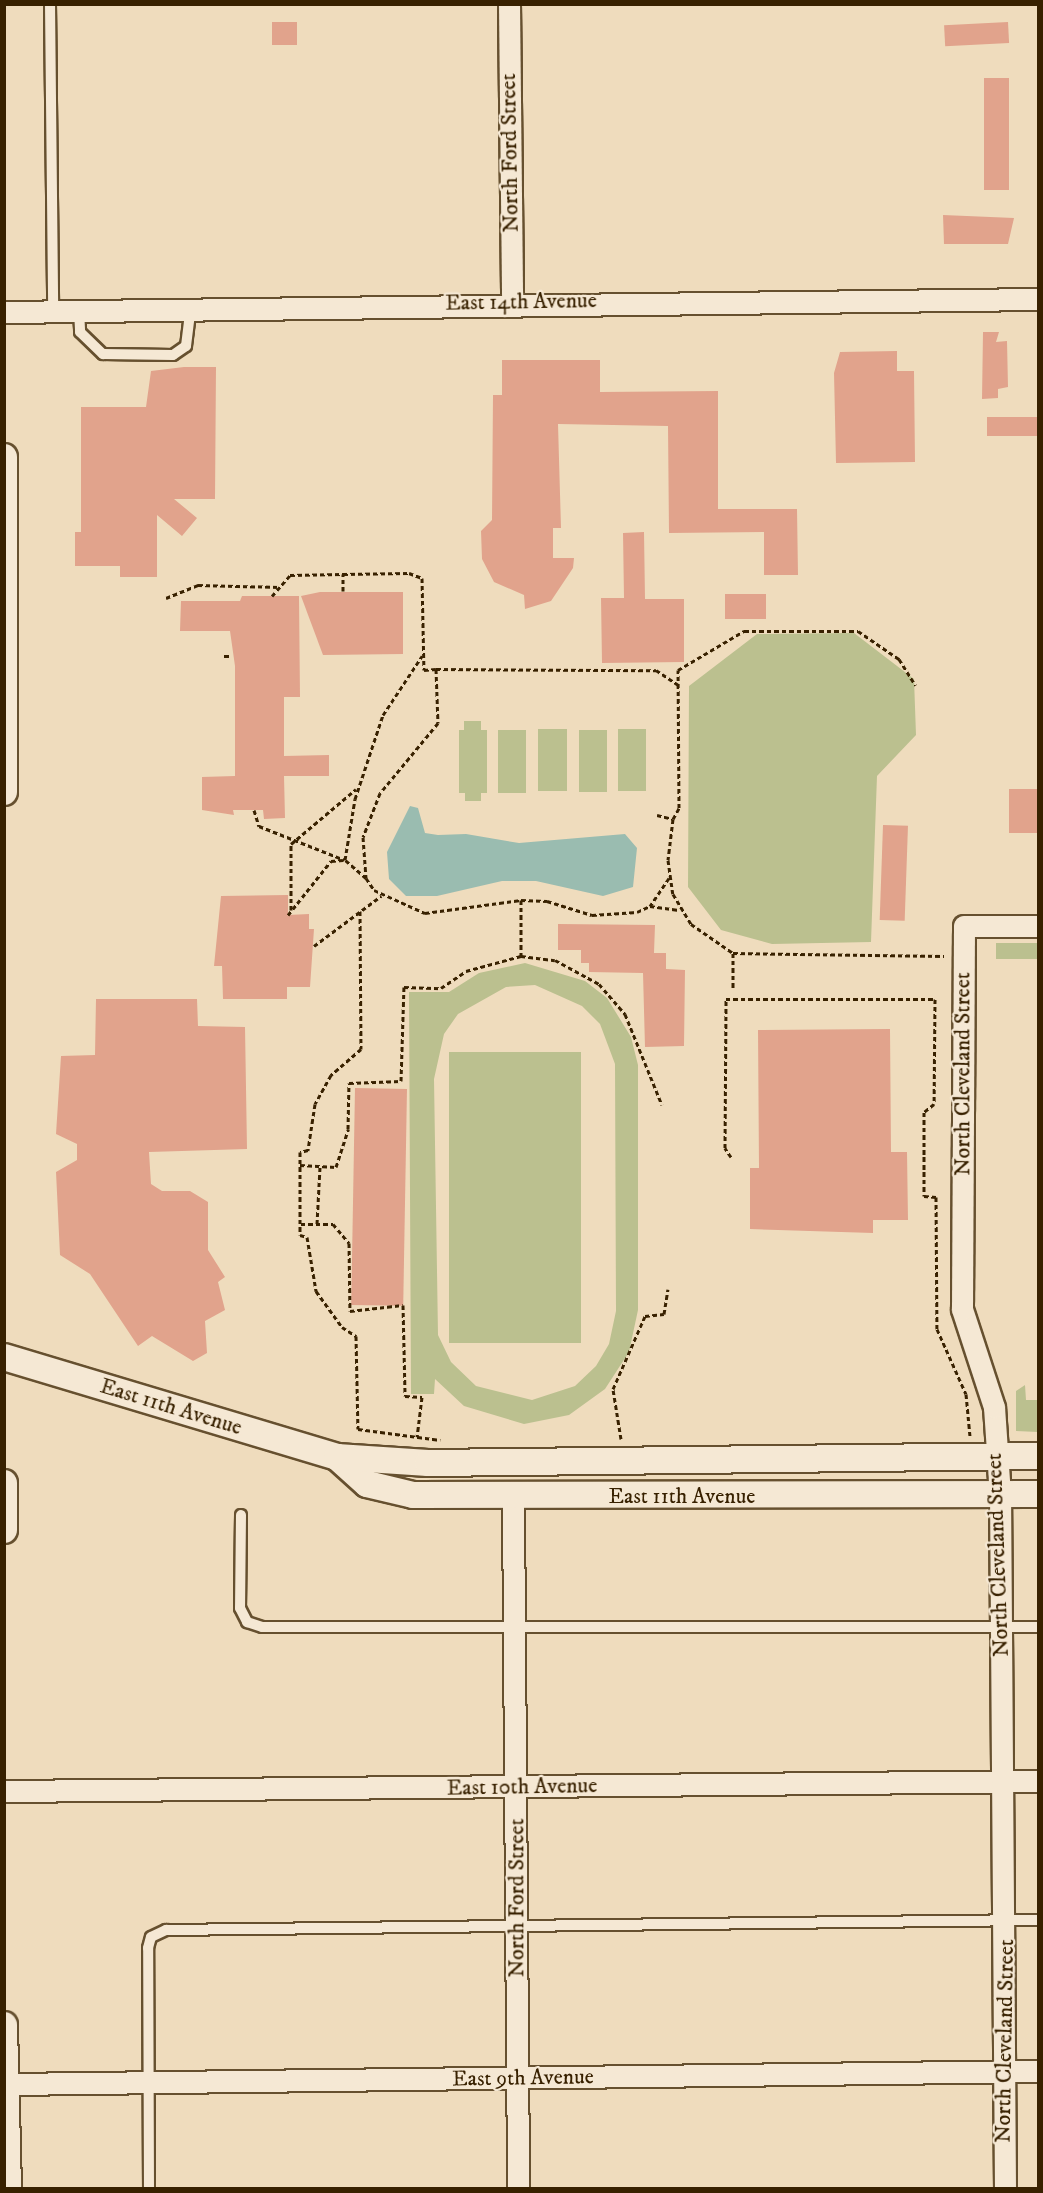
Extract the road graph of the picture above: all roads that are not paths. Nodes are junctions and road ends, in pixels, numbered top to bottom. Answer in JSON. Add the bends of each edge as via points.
{"nodes":[{"id":1,"x":50,"y":4,"type":"edge"},
{"id":2,"x":509,"y":4,"type":"edge"},
{"id":3,"x":1038,"y":298,"type":"edge"},
{"id":4,"x":512,"y":302,"type":"junction"},
{"id":5,"x":191,"y":308,"type":"junction"},
{"id":6,"x":79,"y":310,"type":"junction"},
{"id":7,"x":53,"y":311,"type":"junction"},
{"id":8,"x":4,"y":312,"type":"edge"},
{"id":9,"x":4,"y":457,"type":"edge"},
{"id":10,"x":6,"y":654,"type":"edge"},
{"id":11,"x":4,"y":792,"type":"edge"},
{"id":12,"x":1038,"y":926,"type":"edge"},
{"id":13,"x":4,"y":1357,"type":"edge"},
{"id":14,"x":994,"y":1456,"type":"junction"},
{"id":15,"x":1038,"y":1456,"type":"edge"},
{"id":16,"x":337,"y":1457,"type":"junction"},
{"id":17,"x":4,"y":1483,"type":"edge"},
{"id":18,"x":1038,"y":1494,"type":"edge"},
{"id":19,"x":1000,"y":1495,"type":"junction"},
{"id":20,"x":513,"y":1499,"type":"junction"},
{"id":21,"x":241,"y":1515,"type":"dead end"},
{"id":22,"x":4,"y":1530,"type":"edge"},
{"id":23,"x":1002,"y":1627,"type":"junction"},
{"id":24,"x":1038,"y":1627,"type":"edge"},
{"id":25,"x":514,"y":1630,"type":"junction"},
{"id":26,"x":1004,"y":1781,"type":"junction"},
{"id":27,"x":1038,"y":1781,"type":"edge"},
{"id":28,"x":516,"y":1787,"type":"junction"},
{"id":29,"x":4,"y":1791,"type":"edge"},
{"id":30,"x":1006,"y":1920,"type":"junction"},
{"id":31,"x":1038,"y":1920,"type":"edge"},
{"id":32,"x":517,"y":1925,"type":"junction"},
{"id":33,"x":4,"y":2025,"type":"edge"},
{"id":34,"x":1002,"y":2072,"type":"junction"},
{"id":35,"x":1038,"y":2072,"type":"edge"},
{"id":36,"x":518,"y":2078,"type":"junction"},
{"id":37,"x":148,"y":2083,"type":"junction"},
{"id":38,"x":8,"y":2084,"type":"junction"},
{"id":39,"x":8,"y":2188,"type":"edge"},
{"id":40,"x":149,"y":2188,"type":"edge"},
{"id":41,"x":518,"y":2188,"type":"edge"},
{"id":42,"x":1005,"y":2188,"type":"edge"}],
"edges":[{"from":1,"to":7,"type":"lane"},
{"from":2,"to":4,"type":"street","name":"North Ford Street"},
{"from":3,"to":4,"type":"street","name":"East 14th Avenue"},
{"from":4,"to":5,"type":"street","name":"East 14th Avenue"},
{"from":5,"to":6,"type":"street","name":"East 14th Avenue"},
{"from":5,"to":6,"type":"lane","via":[[186,346],[173,355],[103,354],[80,332]]},
{"from":6,"to":7,"type":"street","name":"East 14th Avenue"},
{"from":7,"to":8,"type":"street","name":"East 14th Avenue"},
{"from":9,"to":10,"type":"street"},
{"from":10,"to":11,"type":"street"},
{"from":12,"to":14,"type":"street","name":"North Cleveland Street","via":[[964,927],[962,1309],[994,1407]]},
{"from":13,"to":16,"type":"street","name":"East 11th Avenue"},
{"from":14,"to":15,"type":"street","name":"East 11th Avenue"},
{"from":14,"to":16,"type":"street","name":"East 11th Avenue","via":[[429,1463]]},
{"from":14,"to":19,"type":"street","name":"North Cleveland Street"},
{"from":16,"to":20,"type":"street","name":"East 11th Avenue","via":[[367,1484],[413,1495]]},
{"from":17,"to":22,"type":"street"},
{"from":18,"to":19,"type":"street","name":"East 11th Avenue"},
{"from":19,"to":20,"type":"street","name":"East 11th Avenue"},
{"from":19,"to":23,"type":"street","name":"North Cleveland Street"},
{"from":20,"to":25,"type":"street","name":"North Ford Street"},
{"from":21,"to":25,"type":"lane","via":[[240,1608],[247,1622],[262,1627]]},
{"from":23,"to":24,"type":"lane"},
{"from":23,"to":25,"type":"lane"},
{"from":23,"to":26,"type":"street","name":"North Cleveland Street"},
{"from":25,"to":28,"type":"street","name":"North Ford Street"},
{"from":26,"to":27,"type":"street","name":"East 10th Avenue"},
{"from":26,"to":28,"type":"street","name":"East 10th Avenue"},
{"from":26,"to":30,"type":"street","name":"North Cleveland Street"},
{"from":28,"to":29,"type":"street","name":"East 10th Avenue"},
{"from":28,"to":32,"type":"street","name":"North Ford Street"},
{"from":30,"to":31,"type":"lane"},
{"from":30,"to":32,"type":"lane"},
{"from":30,"to":34,"type":"street","name":"North Cleveland Street"},
{"from":32,"to":36,"type":"street","name":"North Ford Street"},
{"from":32,"to":37,"type":"lane","via":[[166,1930],[151,1937],[148,1948]]},
{"from":33,"to":38,"type":"street"},
{"from":34,"to":35,"type":"street","name":"East 9th Avenue"},
{"from":34,"to":36,"type":"street","name":"East 9th Avenue"},
{"from":34,"to":42,"type":"street","name":"North Cleveland Street"},
{"from":36,"to":37,"type":"street","name":"East 9th Avenue"},
{"from":36,"to":41,"type":"street","name":"North Ford Street"},
{"from":37,"to":38,"type":"street","name":"East 9th Avenue"},
{"from":37,"to":40,"type":"lane"},
{"from":38,"to":39,"type":"street"}]}
